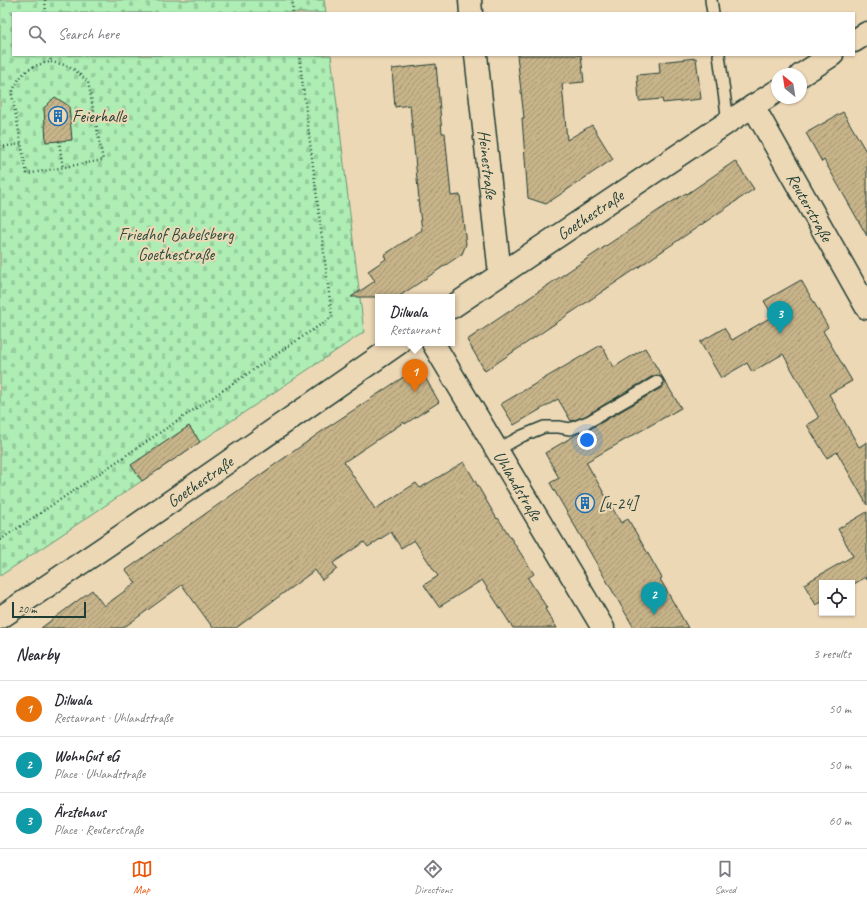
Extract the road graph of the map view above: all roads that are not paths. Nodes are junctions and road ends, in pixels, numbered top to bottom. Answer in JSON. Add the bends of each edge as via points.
{"nodes":[{"id":1,"x":470,"y":0,"type":"edge"},
{"id":2,"x":711,"y":0,"type":"edge"},
{"id":3,"x":471,"y":12,"type":"edge"},
{"id":4,"x":713,"y":12,"type":"edge"},
{"id":5,"x":867,"y":33,"type":"edge"},
{"id":6,"x":855,"y":40,"type":"edge"},
{"id":7,"x":476,"y":56,"type":"edge"},
{"id":8,"x":719,"y":56,"type":"edge"},
{"id":9,"x":830,"y":56,"type":"edge"},
{"id":10,"x":807,"y":71,"type":"edge"},
{"id":11,"x":771,"y":95,"type":"edge"},
{"id":12,"x":752,"y":106,"type":"junction"},
{"id":13,"x":728,"y":122,"type":"junction"},
{"id":14,"x":500,"y":274,"type":"junction"},
{"id":15,"x":455,"y":305,"type":"edge"},
{"id":16,"x":867,"y":308,"type":"edge"},
{"id":17,"x":395,"y":346,"type":"edge"},
{"id":18,"x":435,"y":346,"type":"edge"},
{"id":19,"x":657,"y":382,"type":"dead end"},
{"id":20,"x":497,"y":450,"type":"junction"},
{"id":21,"x":0,"y":618,"type":"edge"},
{"id":22,"x":603,"y":628,"type":"edge"}],
"edges":[{"from":1,"to":3,"type":"street"},
{"from":2,"to":4,"type":"lane"},
{"from":5,"to":6,"type":"street"},
{"from":7,"to":14,"type":"street","name":"Heinestraße"},
{"from":8,"to":13,"type":"lane"},
{"from":9,"to":10,"type":"street"},
{"from":11,"to":12,"type":"street","name":"Goethestraße"},
{"from":12,"to":13,"type":"street","name":"Goethestraße"},
{"from":12,"to":16,"type":"street","name":"Reuterstraße"},
{"from":13,"to":14,"type":"street","name":"Goethestraße"},
{"from":14,"to":15,"type":"street","name":"Goethestraße"},
{"from":17,"to":21,"type":"street","name":"Goethestraße"},
{"from":18,"to":20,"type":"street","name":"Uhlandstraße"},
{"from":19,"to":20,"type":"lane","via":[[588,422],[570,429],[544,427]]},
{"from":20,"to":22,"type":"street","name":"Uhlandstraße"}]}
